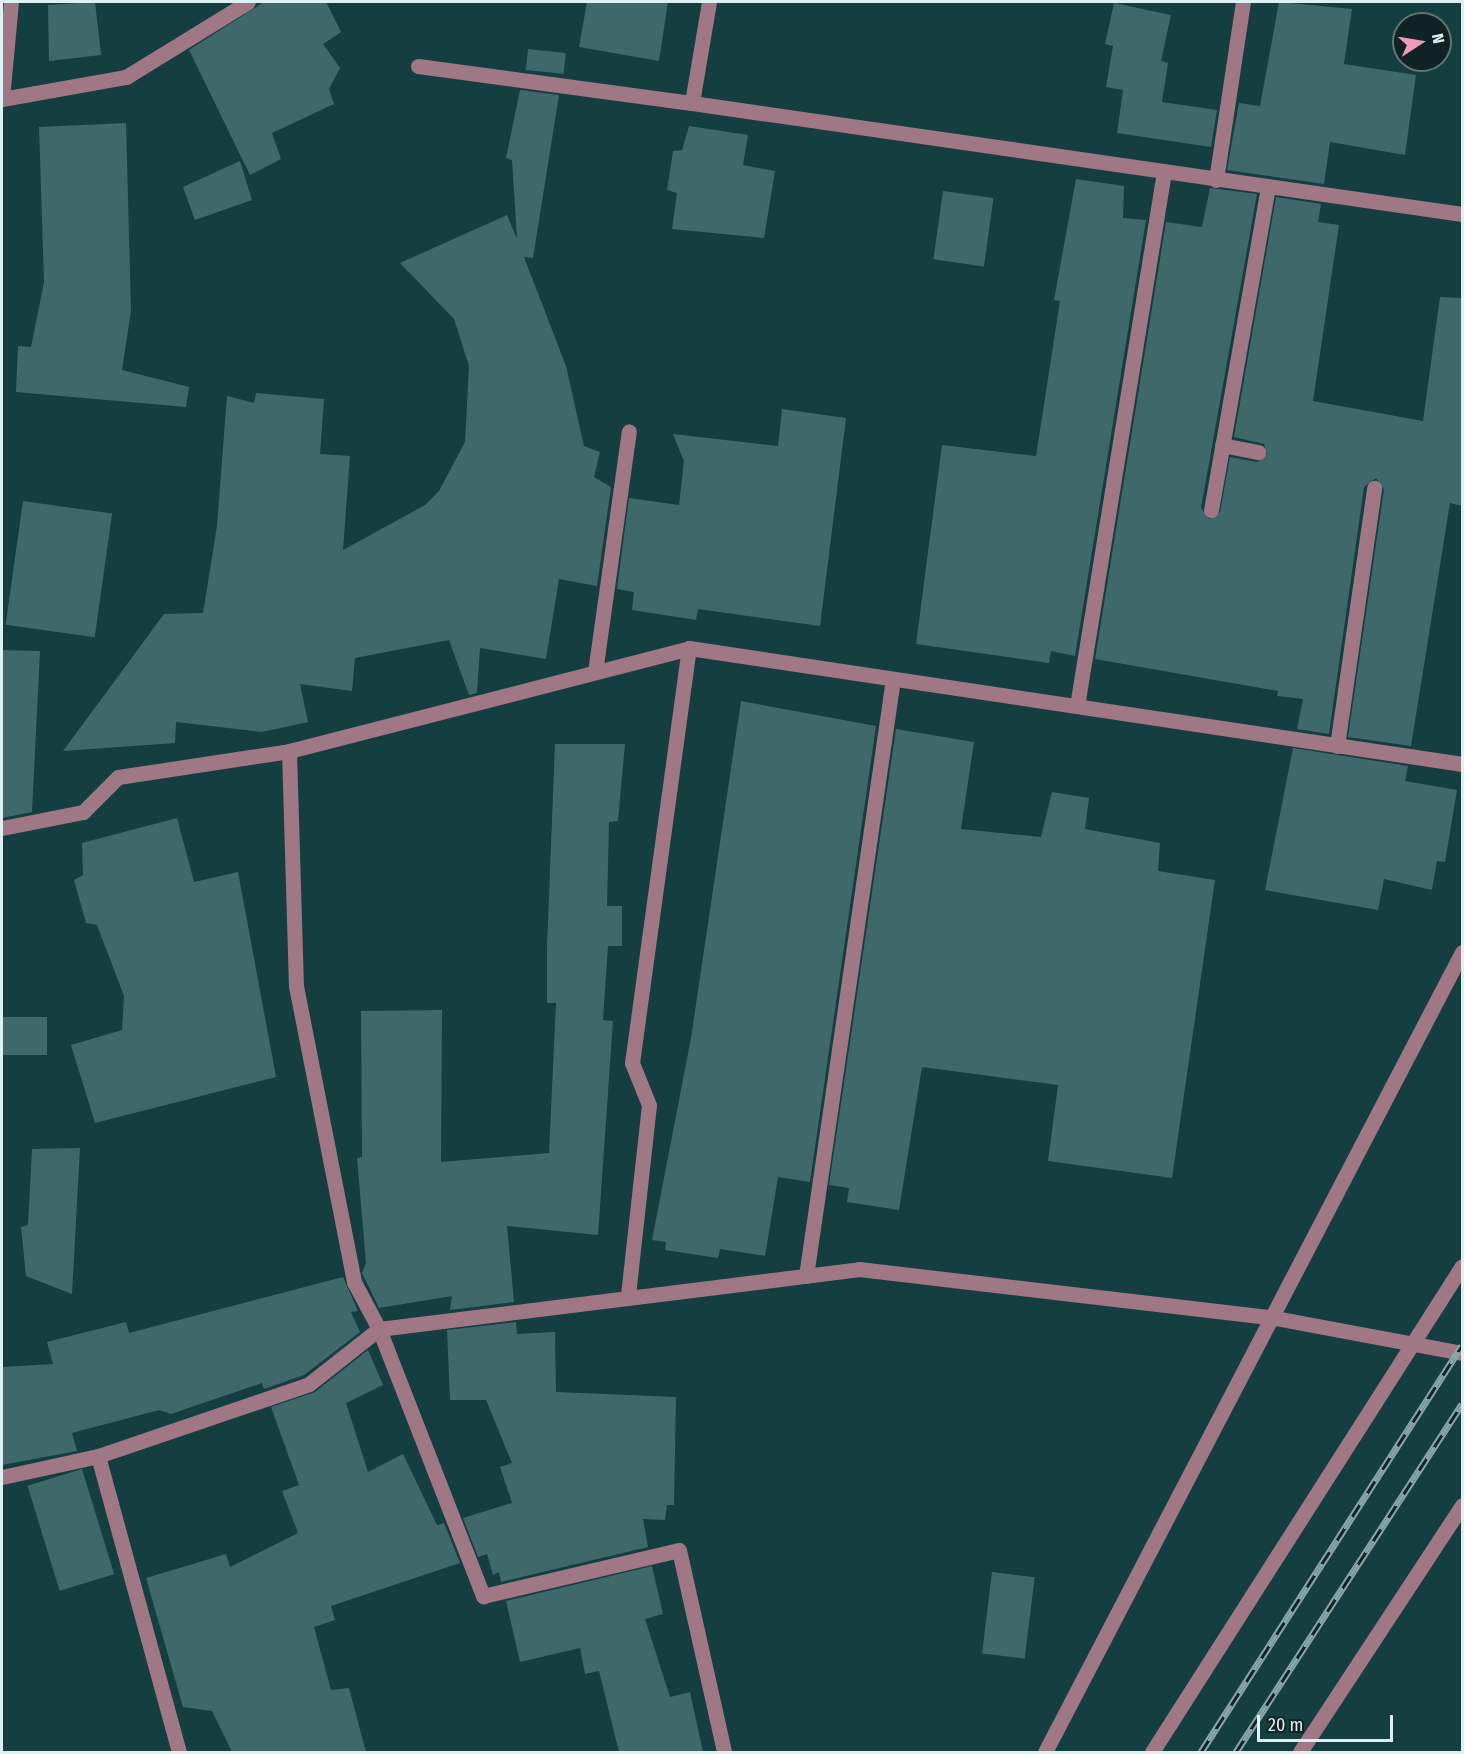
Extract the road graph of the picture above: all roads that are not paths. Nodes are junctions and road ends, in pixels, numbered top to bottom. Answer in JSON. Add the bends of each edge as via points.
{"nodes":[{"id":1,"x":11,"y":2,"type":"edge"},
{"id":2,"x":248,"y":2,"type":"edge"},
{"id":3,"x":709,"y":2,"type":"edge"},
{"id":4,"x":1243,"y":2,"type":"edge"},
{"id":5,"x":4,"y":55,"type":"edge"},
{"id":6,"x":418,"y":66,"type":"dead end"},
{"id":7,"x":2,"y":99,"type":"edge"},
{"id":8,"x":692,"y":103,"type":"junction"},
{"id":9,"x":1164,"y":172,"type":"junction"},
{"id":10,"x":1216,"y":180,"type":"junction"},
{"id":11,"x":1268,"y":187,"type":"junction"},
{"id":12,"x":1462,"y":214,"type":"edge"},
{"id":13,"x":629,"y":431,"type":"dead end"},
{"id":14,"x":1222,"y":445,"type":"junction"},
{"id":15,"x":1258,"y":452,"type":"dead end"},
{"id":16,"x":1374,"y":488,"type":"dead end"},
{"id":17,"x":1210,"y":510,"type":"dead end"},
{"id":18,"x":690,"y":648,"type":"junction"},
{"id":19,"x":595,"y":672,"type":"junction"},
{"id":20,"x":893,"y":679,"type":"junction"},
{"id":21,"x":1077,"y":706,"type":"junction"},
{"id":22,"x":1338,"y":746,"type":"junction"},
{"id":23,"x":289,"y":751,"type":"junction"},
{"id":24,"x":1462,"y":764,"type":"edge"},
{"id":25,"x":2,"y":828,"type":"edge"},
{"id":26,"x":1462,"y":952,"type":"edge"},
{"id":27,"x":1462,"y":1266,"type":"edge"},
{"id":28,"x":806,"y":1276,"type":"junction"},
{"id":29,"x":628,"y":1295,"type":"junction"},
{"id":30,"x":1270,"y":1317,"type":"junction"},
{"id":31,"x":379,"y":1329,"type":"junction"},
{"id":32,"x":1411,"y":1347,"type":"junction"},
{"id":33,"x":1462,"y":1353,"type":"edge"},
{"id":34,"x":98,"y":1456,"type":"junction"},
{"id":35,"x":2,"y":1477,"type":"edge"},
{"id":36,"x":1462,"y":1505,"type":"edge"},
{"id":37,"x":179,"y":1752,"type":"edge"},
{"id":38,"x":724,"y":1752,"type":"edge"},
{"id":39,"x":1045,"y":1752,"type":"edge"},
{"id":40,"x":1152,"y":1752,"type":"edge"},
{"id":41,"x":1300,"y":1752,"type":"edge"}],
"edges":[{"from":1,"to":5,"type":"street"},
{"from":2,"to":7,"type":"street","via":[[126,77]]},
{"from":3,"to":8,"type":"street"},
{"from":4,"to":10,"type":"street"},
{"from":5,"to":7,"type":"street"},
{"from":6,"to":8,"type":"street"},
{"from":8,"to":9,"type":"street"},
{"from":9,"to":10,"type":"street"},
{"from":9,"to":21,"type":"street"},
{"from":10,"to":11,"type":"street"},
{"from":11,"to":12,"type":"street"},
{"from":11,"to":14,"type":"street"},
{"from":13,"to":19,"type":"street"},
{"from":14,"to":15,"type":"street"},
{"from":14,"to":17,"type":"street"},
{"from":16,"to":22,"type":"street"},
{"from":18,"to":19,"type":"street"},
{"from":18,"to":20,"type":"street"},
{"from":18,"to":29,"type":"street","via":[[632,1063],[649,1105]]},
{"from":19,"to":23,"type":"street"},
{"from":20,"to":21,"type":"street"},
{"from":20,"to":28,"type":"street"},
{"from":21,"to":22,"type":"street"},
{"from":22,"to":24,"type":"street"},
{"from":23,"to":25,"type":"street","via":[[118,777],[83,812]]},
{"from":23,"to":31,"type":"street","via":[[296,986],[354,1282]]},
{"from":26,"to":30,"type":"street"},
{"from":27,"to":32,"type":"street"},
{"from":28,"to":29,"type":"street"},
{"from":28,"to":30,"type":"street","via":[[859,1269]]},
{"from":29,"to":31,"type":"street"},
{"from":30,"to":32,"type":"street"},
{"from":30,"to":39,"type":"street"},
{"from":31,"to":34,"type":"street","via":[[309,1384]]},
{"from":31,"to":38,"type":"street","via":[[483,1596],[679,1550]]},
{"from":32,"to":33,"type":"street"},
{"from":32,"to":40,"type":"street"},
{"from":34,"to":35,"type":"street"},
{"from":34,"to":37,"type":"street"},
{"from":36,"to":41,"type":"street"}]}
